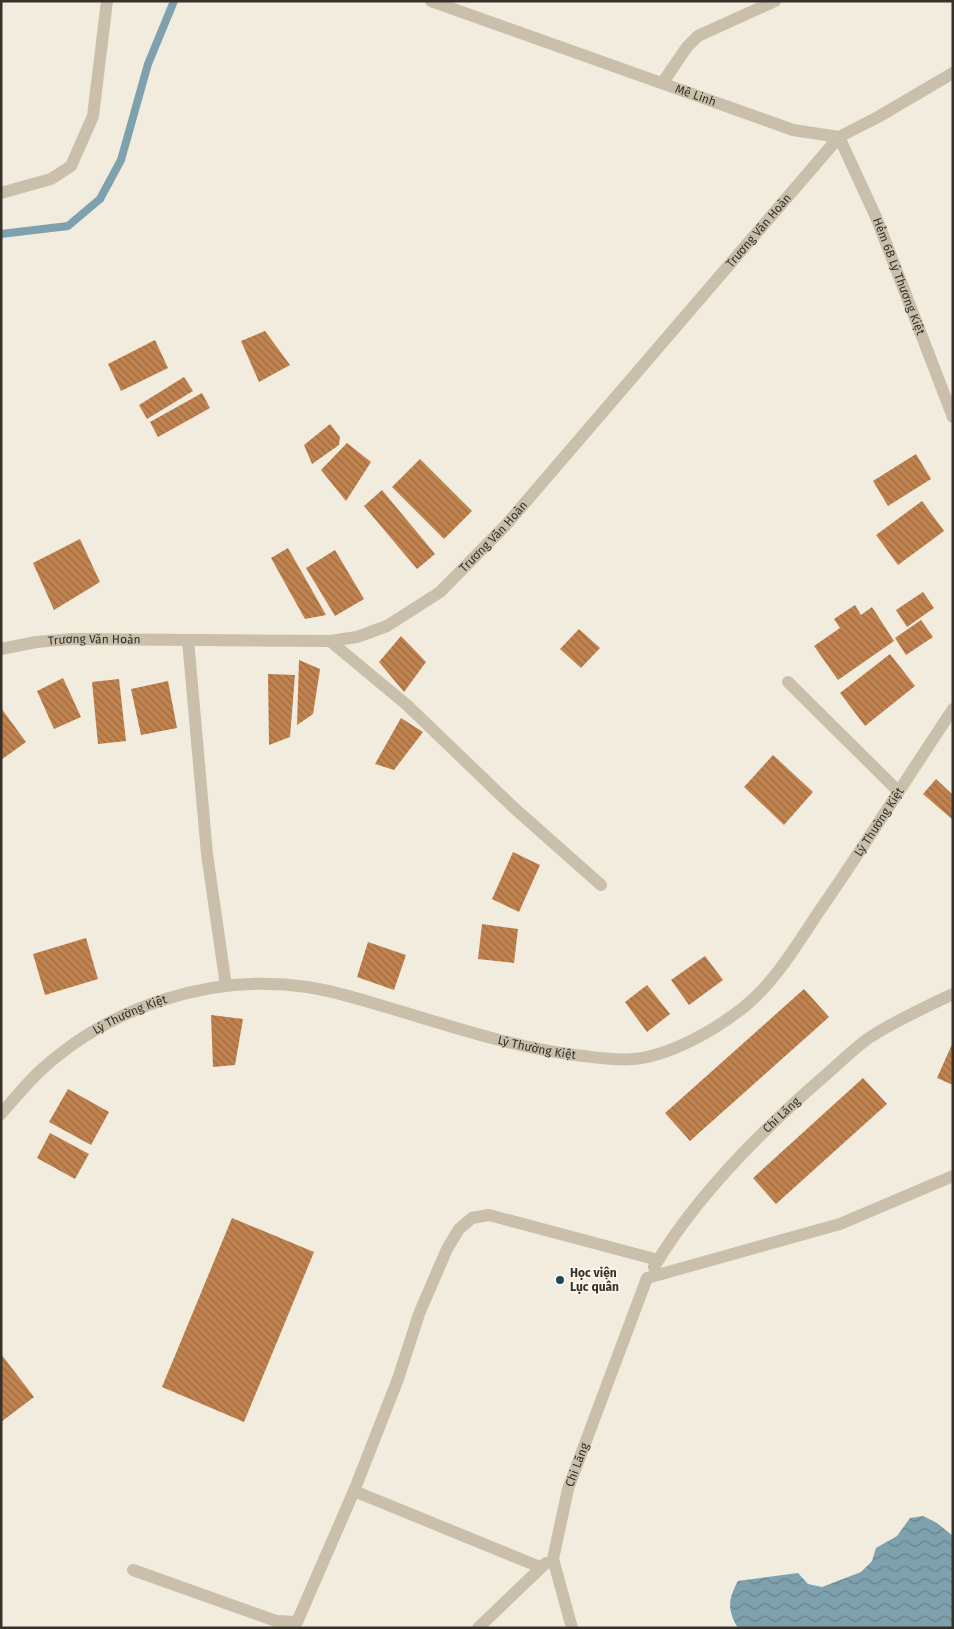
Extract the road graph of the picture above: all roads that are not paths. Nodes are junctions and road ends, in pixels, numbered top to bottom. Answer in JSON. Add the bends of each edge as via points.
{"nodes":[{"id":1,"x":107,"y":1,"type":"edge"},
{"id":2,"x":431,"y":1,"type":"edge"},
{"id":3,"x":775,"y":1,"type":"edge"},
{"id":4,"x":953,"y":73,"type":"edge"},
{"id":5,"x":663,"y":82,"type":"junction"},
{"id":6,"x":839,"y":137,"type":"junction"},
{"id":7,"x":1,"y":193,"type":"edge"},
{"id":8,"x":953,"y":417,"type":"edge"},
{"id":9,"x":188,"y":640,"type":"junction"},
{"id":10,"x":330,"y":641,"type":"junction"},
{"id":11,"x":1,"y":649,"type":"edge"},
{"id":12,"x":788,"y":682,"type":"dead end"},
{"id":13,"x":953,"y":709,"type":"edge"},
{"id":14,"x":898,"y":791,"type":"junction"},
{"id":15,"x":601,"y":885,"type":"dead end"},
{"id":16,"x":226,"y":986,"type":"junction"},
{"id":17,"x":953,"y":994,"type":"edge"},
{"id":18,"x":1,"y":1114,"type":"edge"},
{"id":19,"x":953,"y":1176,"type":"edge"},
{"id":20,"x":658,"y":1260,"type":"junction"},
{"id":21,"x":647,"y":1278,"type":"junction"},
{"id":22,"x":354,"y":1491,"type":"junction"},
{"id":23,"x":552,"y":1559,"type":"junction"},
{"id":24,"x":540,"y":1566,"type":"junction"},
{"id":25,"x":134,"y":1570,"type":"dead end"},
{"id":26,"x":478,"y":1628,"type":"edge"},
{"id":27,"x":572,"y":1628,"type":"edge"}],
"edges":[{"from":1,"to":7,"type":"street","via":[[93,116],[71,166],[51,179]]},
{"from":2,"to":5,"type":"street","name":"Mê Linh"},
{"from":3,"to":5,"type":"street","via":[[698,36],[687,46]]},
{"from":4,"to":6,"type":"street"},
{"from":5,"to":6,"type":"street","name":"Mê Linh","via":[[792,130]]},
{"from":6,"to":8,"type":"street","name":"Hẻm 6B Lý Thương Kiệt","via":[[876,217]]},
{"from":6,"to":10,"type":"street","name":"Trương Văn Hoàn","via":[[506,526],[440,592],[388,626],[357,637]]},
{"from":9,"to":10,"type":"street","name":"Trương Văn Hoàn"},
{"from":9,"to":11,"type":"street","name":"Trương Văn Hoàn","via":[[72,640],[36,642]]},
{"from":9,"to":16,"type":"street","via":[[207,854]]},
{"from":10,"to":15,"type":"street","via":[[407,705],[513,808]]},
{"from":12,"to":14,"type":"street"},
{"from":13,"to":14,"type":"street","name":"Lý Thường Kiệt"},
{"from":14,"to":16,"type":"street","name":"Lý Thường Kiệt","via":[[853,863],[770,982],[735,1013],[669,1050],[634,1059],[540,1050],[308,987]]},
{"from":16,"to":18,"type":"street","name":"Lý Thường Kiệt","via":[[188,992],[102,1027],[67,1048],[39,1071]]},
{"from":17,"to":20,"type":"street","name":"Chi Lăng","via":[[870,1037],[805,1093],[736,1160]]},
{"from":19,"to":21,"type":"street","via":[[840,1224]]},
{"from":20,"to":21,"type":"street","name":"Chi Lăng"},
{"from":20,"to":22,"type":"street","via":[[519,1221],[488,1215],[472,1218],[459,1229],[436,1274]]},
{"from":21,"to":23,"type":"street","name":"Chi Lăng","via":[[568,1488]]},
{"from":22,"to":24,"type":"street"},
{"from":22,"to":25,"type":"street","via":[[297,1622],[276,1621]]},
{"from":23,"to":24,"type":"street"},
{"from":23,"to":27,"type":"street","name":"Chi Lăng"},
{"from":24,"to":26,"type":"street"}]}
